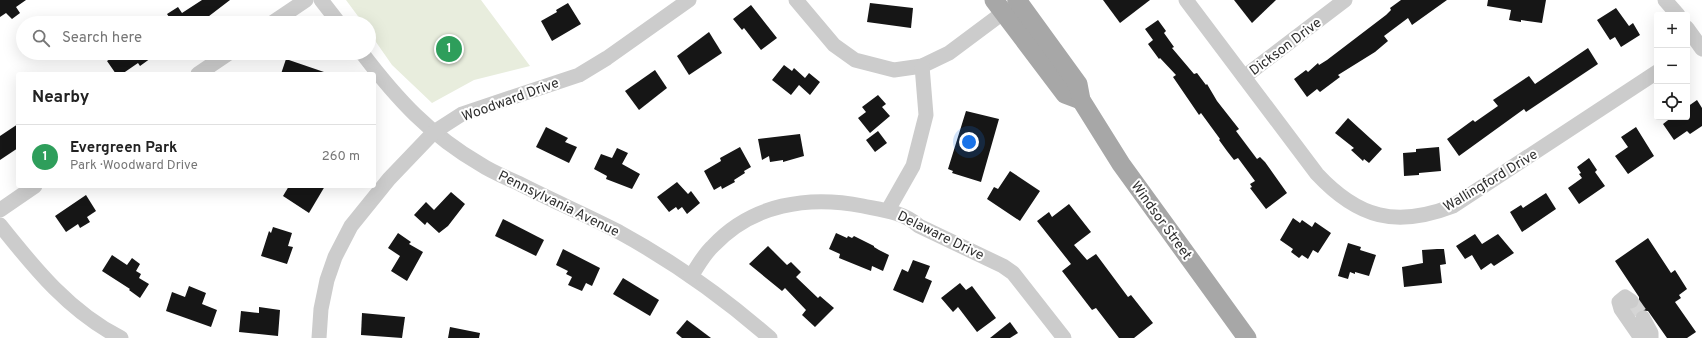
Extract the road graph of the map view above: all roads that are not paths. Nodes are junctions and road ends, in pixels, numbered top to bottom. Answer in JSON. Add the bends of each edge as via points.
{"nodes":[{"id":1,"x":306,"y":0,"type":"edge"},
{"id":2,"x":321,"y":0,"type":"edge"},
{"id":3,"x":689,"y":0,"type":"edge"},
{"id":4,"x":796,"y":0,"type":"edge"},
{"id":5,"x":1186,"y":0,"type":"edge"},
{"id":6,"x":1345,"y":0,"type":"edge"},
{"id":7,"x":1665,"y":0,"type":"edge"},
{"id":8,"x":1019,"y":1,"type":"edge"},
{"id":9,"x":998,"y":6,"type":"edge"},
{"id":10,"x":1675,"y":12,"type":"edge"},
{"id":11,"x":282,"y":16,"type":"edge"},
{"id":12,"x":334,"y":16,"type":"edge"},
{"id":13,"x":1690,"y":35,"type":"edge"},
{"id":14,"x":1696,"y":48,"type":"edge"},
{"id":15,"x":219,"y":60,"type":"edge"},
{"id":16,"x":368,"y":60,"type":"edge"},
{"id":17,"x":922,"y":66,"type":"junction"},
{"id":18,"x":201,"y":72,"type":"edge"},
{"id":19,"x":1654,"y":74,"type":"edge"},
{"id":20,"x":1244,"y":77,"type":"junction"},
{"id":21,"x":1081,"y":100,"type":"junction"},
{"id":22,"x":434,"y":132,"type":"junction"},
{"id":23,"x":32,"y":188,"type":"edge"},
{"id":24,"x":0,"y":210,"type":"edge"},
{"id":25,"x":888,"y":210,"type":"junction"},
{"id":26,"x":0,"y":225,"type":"edge"},
{"id":27,"x":691,"y":276,"type":"junction"},
{"id":28,"x":1631,"y":301,"type":"dead end"},
{"id":29,"x":1643,"y":318,"type":"tunnel mouth"},
{"id":30,"x":121,"y":338,"type":"edge"},
{"id":31,"x":319,"y":338,"type":"edge"},
{"id":32,"x":770,"y":338,"type":"edge"},
{"id":33,"x":1064,"y":338,"type":"edge"},
{"id":34,"x":1248,"y":338,"type":"edge"},
{"id":35,"x":1641,"y":338,"type":"edge"},
{"id":36,"x":1651,"y":338,"type":"edge"}],
"edges":[{"from":1,"to":11,"type":"street"},
{"from":2,"to":12,"type":"street"},
{"from":3,"to":22,"type":"street","name":"Woodward Drive","via":[[579,75],[462,114]]},
{"from":4,"to":17,"type":"street","via":[[834,45],[855,60],[894,70]]},
{"from":5,"to":20,"type":"street","name":"Wallingford Drive"},
{"from":6,"to":20,"type":"street","name":"Dickson Drive"},
{"from":7,"to":10,"type":"street"},
{"from":8,"to":9,"type":"street"},
{"from":8,"to":21,"type":"main road","name":"Windsor Street","via":[[1078,84]]},
{"from":9,"to":17,"type":"street","via":[[949,53]]},
{"from":9,"to":21,"type":"main road","via":[[1065,94]]},
{"from":13,"to":14,"type":"street"},
{"from":15,"to":18,"type":"street"},
{"from":16,"to":22,"type":"street","name":"Pennsylvania Avenue","via":[[399,100]]},
{"from":17,"to":25,"type":"street","via":[[926,115],[913,166]]},
{"from":19,"to":20,"type":"street","name":"Wallingford Drive","via":[[1453,206],[1436,213],[1414,217],[1386,216],[1365,211],[1331,189]]},
{"from":21,"to":34,"type":"main road","name":"Windsor Street","via":[[1121,164]]},
{"from":22,"to":27,"type":"street","name":"Pennsylvania Avenue","via":[[480,165],[618,232]]},
{"from":22,"to":31,"type":"street","name":"Woodward Drive","via":[[389,179],[351,226],[327,280]]},
{"from":23,"to":24,"type":"street"},
{"from":25,"to":27,"type":"street","name":"Delaware Drive","via":[[839,201],[812,200],[758,213],[725,234],[712,246]]},
{"from":25,"to":33,"type":"street","name":"Delaware Drive","via":[[908,217],[919,226],[1013,273]]},
{"from":26,"to":30,"type":"street","via":[[58,294]]},
{"from":27,"to":32,"type":"street","name":"Pennsylvania Avenue","via":[[708,286]]},
{"from":28,"to":35,"type":"street","via":[[1625,297],[1619,302]]},
{"from":29,"to":36,"type":"street"}]}
